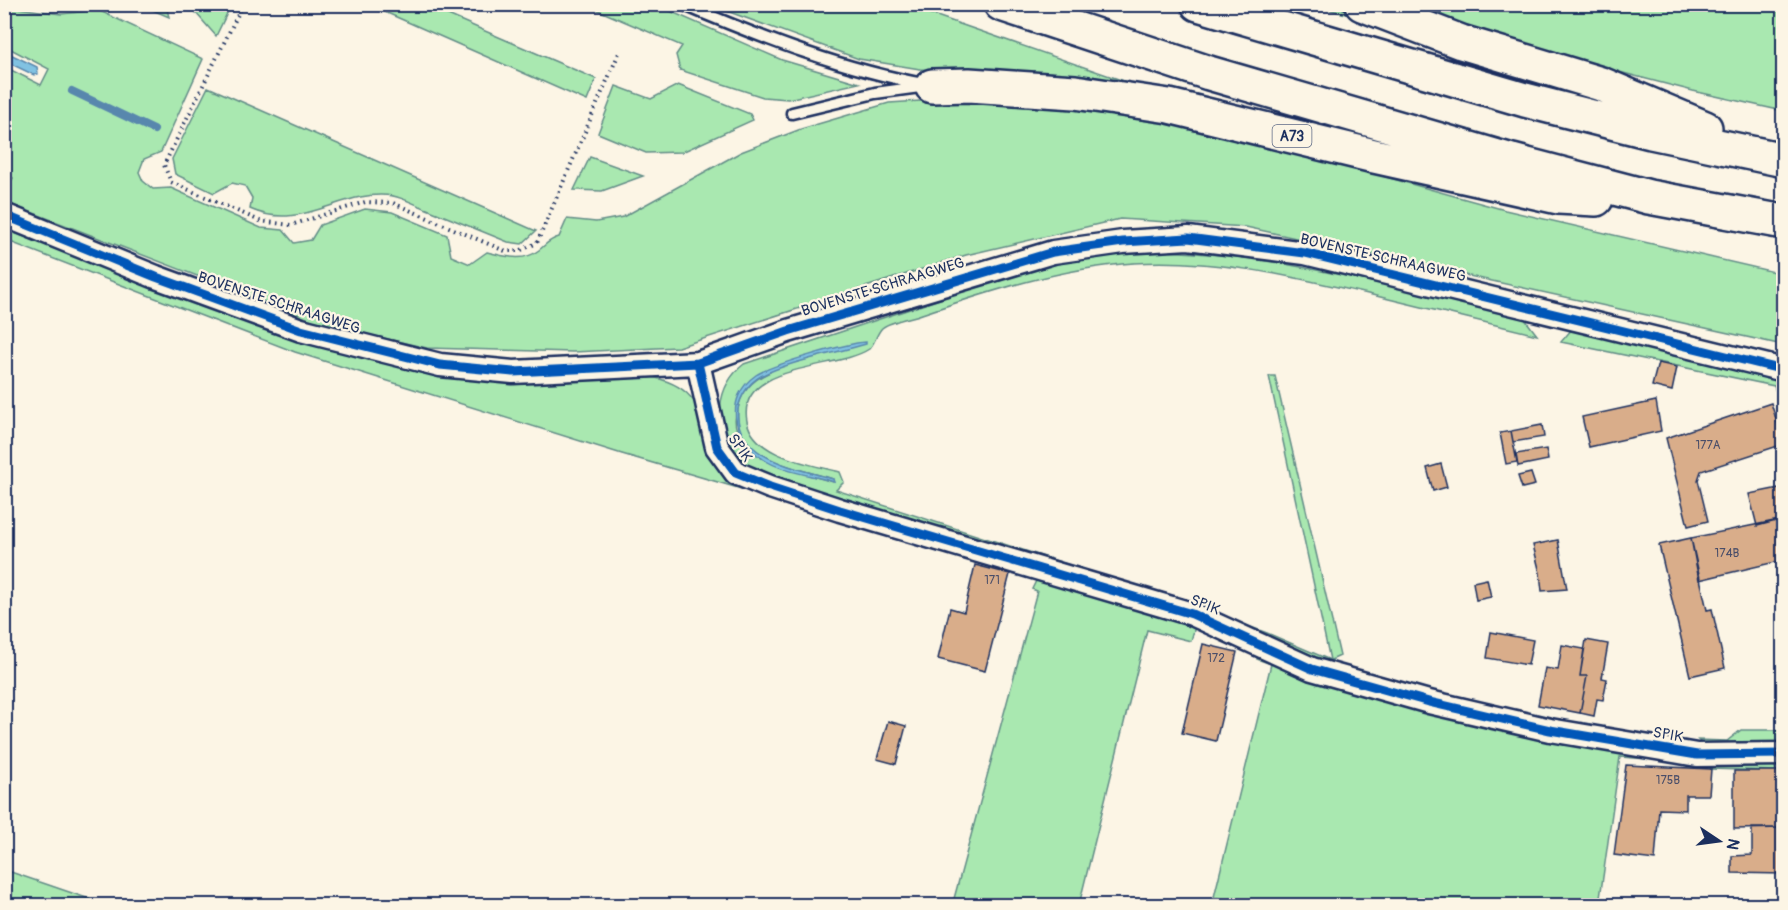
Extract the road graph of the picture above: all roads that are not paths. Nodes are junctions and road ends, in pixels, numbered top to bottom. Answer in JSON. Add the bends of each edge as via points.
{"nodes":[{"id":1,"x":682,"y":4,"type":"edge"},
{"id":2,"x":1001,"y":4,"type":"edge"},
{"id":3,"x":1198,"y":4,"type":"edge"},
{"id":4,"x":1362,"y":4,"type":"edge"},
{"id":5,"x":932,"y":86,"type":"junction"},
{"id":6,"x":792,"y":113,"type":"dead end"},
{"id":7,"x":1779,"y":159,"type":"edge"},
{"id":8,"x":1649,"y":197,"type":"junction"},
{"id":9,"x":4,"y":215,"type":"edge"},
{"id":10,"x":1784,"y":222,"type":"edge"},
{"id":11,"x":698,"y":363,"type":"junction"},
{"id":12,"x":1784,"y":370,"type":"edge"},
{"id":13,"x":1784,"y":754,"type":"edge"}],
"edges":[{"from":1,"to":5,"type":"lane","number":"A73","via":[[808,54],[871,74]]},
{"from":2,"to":8,"type":"highway","number":"A73","via":[[1209,73]]},
{"from":3,"to":7,"type":"highway","via":[[1526,100]]},
{"from":4,"to":7,"type":"highway","via":[[1461,42],[1601,84]]},
{"from":5,"to":6,"type":"lane","number":"A73","via":[[876,93]]},
{"from":5,"to":8,"type":"highway","number":"A73","via":[[1075,92],[1169,106],[1558,196],[1595,200]]},
{"from":8,"to":10,"type":"highway","number":"A73"},
{"from":9,"to":11,"type":"street","name":"BOVENSTE SCHRAAGWEG","via":[[301,330],[440,365],[513,372]]},
{"from":11,"to":12,"type":"street","name":"BOVENSTE SCHRAAGWEG","via":[[788,331],[1053,252],[1188,238],[1305,253]]},
{"from":11,"to":13,"type":"street","name":"SPIK","via":[[717,447],[736,473],[770,487],[1192,614],[1312,669],[1429,702],[1550,730],[1697,755]]}]}
